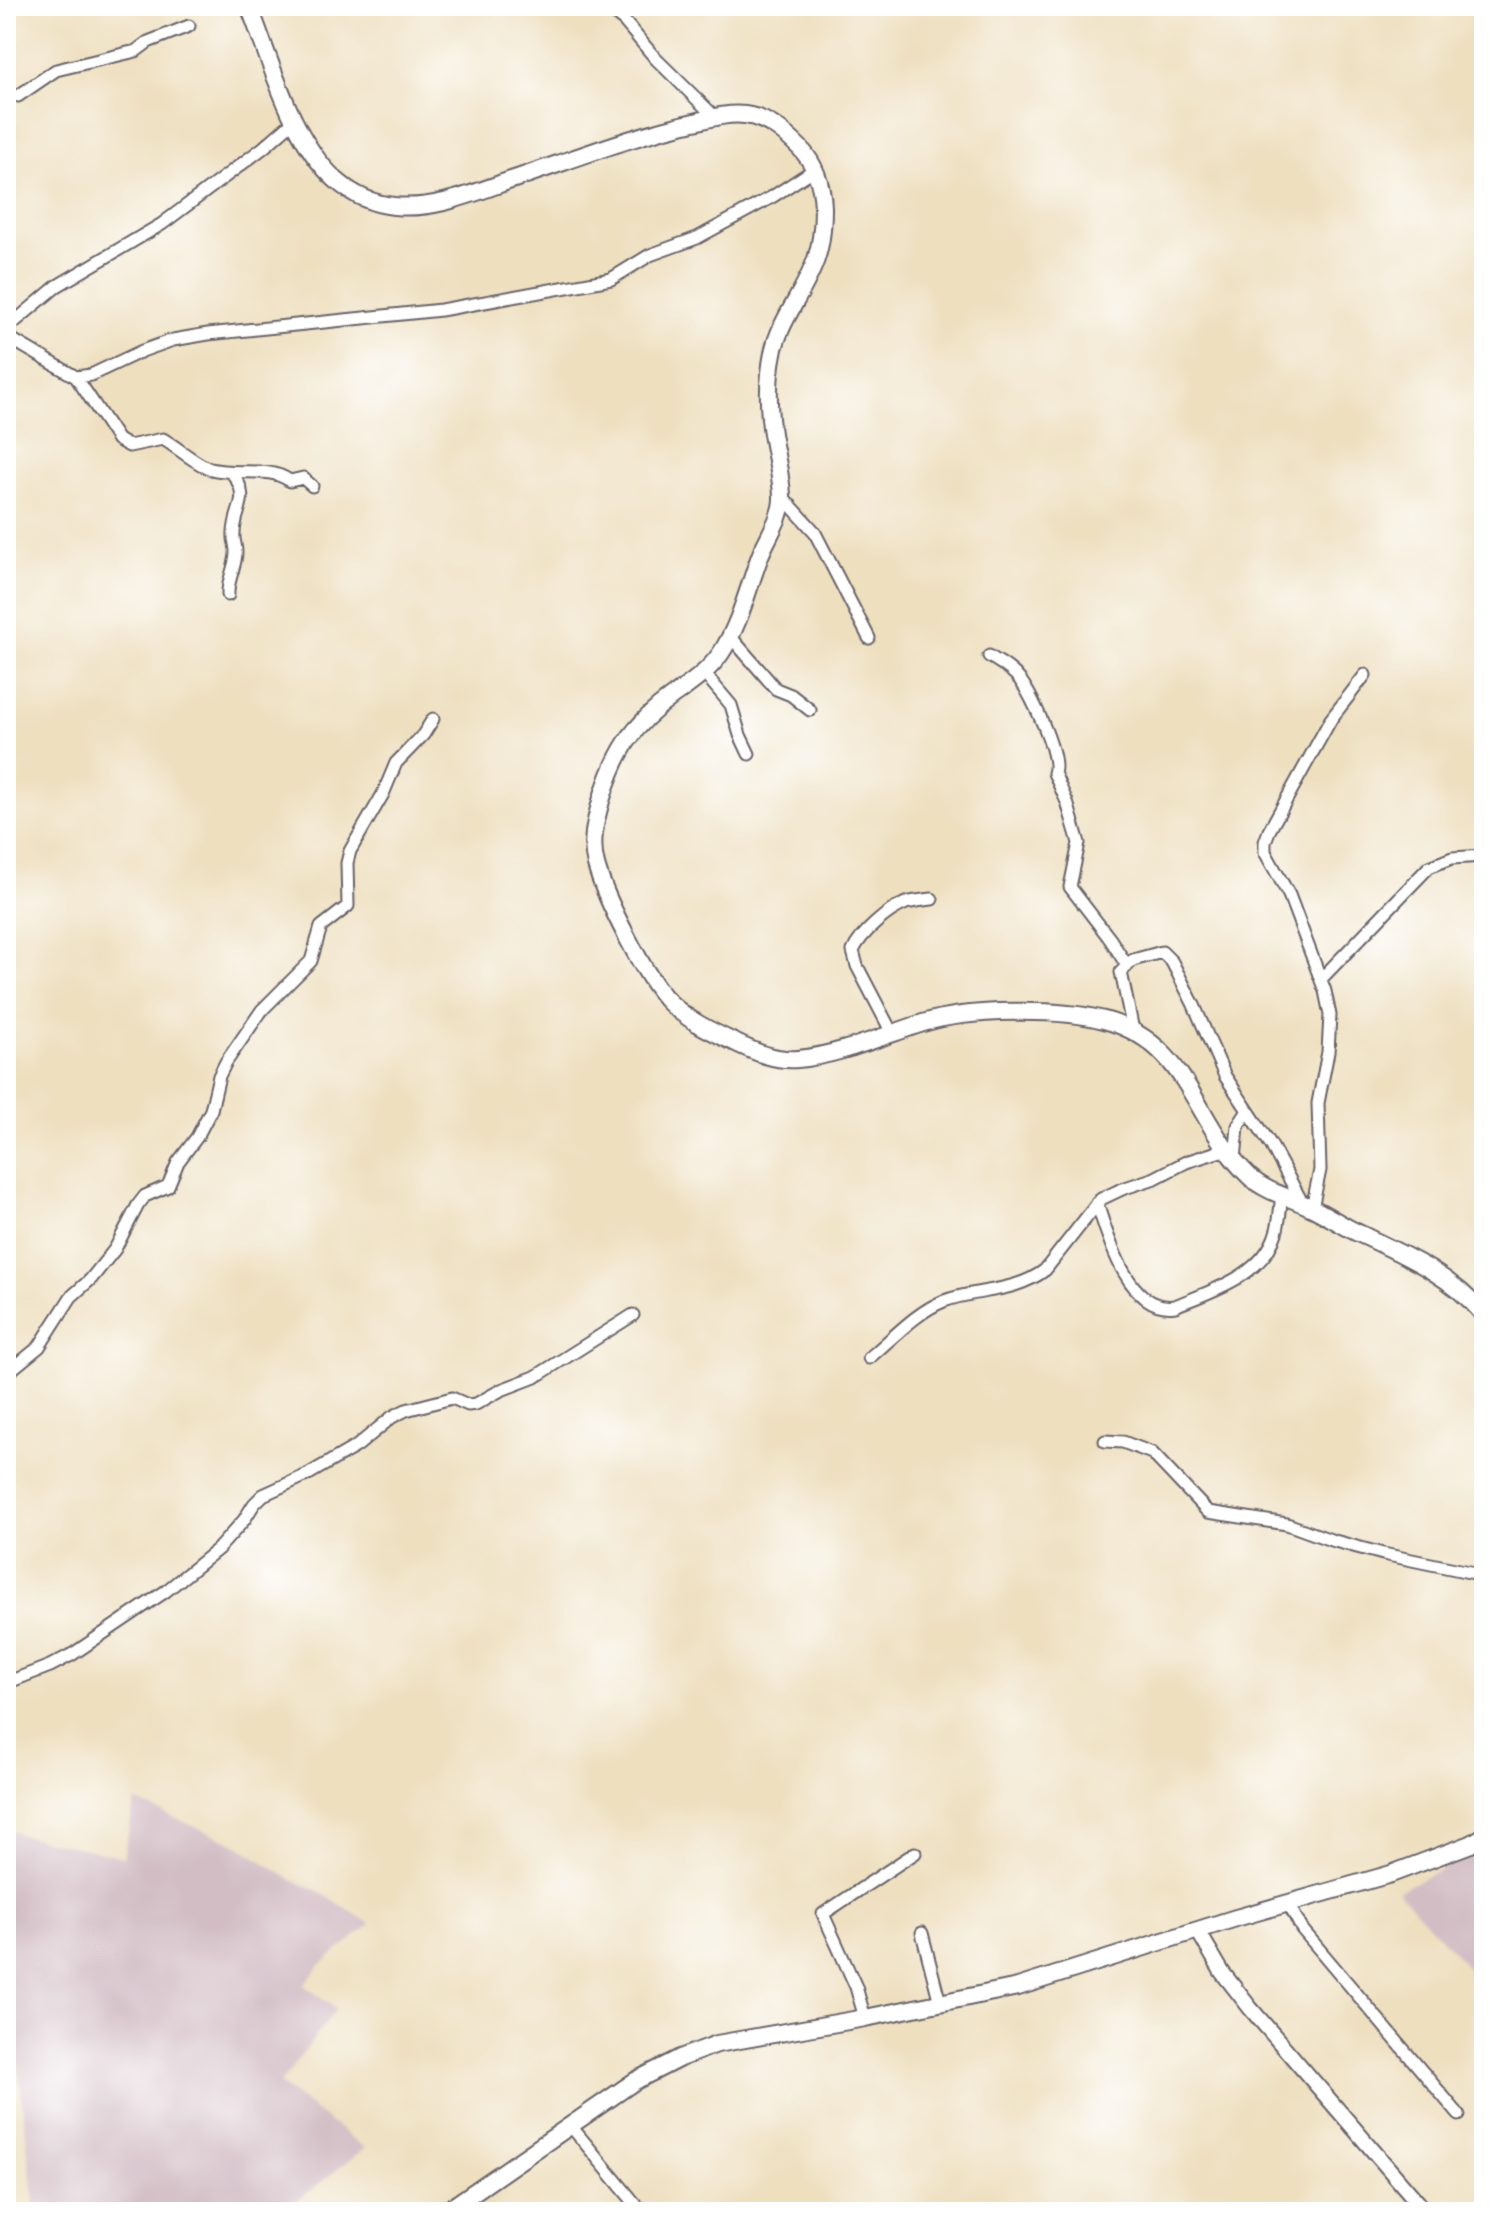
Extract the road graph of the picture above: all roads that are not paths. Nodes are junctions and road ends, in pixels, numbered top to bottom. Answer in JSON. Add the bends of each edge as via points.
{"nodes":[{"id":1,"x":249,"y":6,"type":"edge"},
{"id":2,"x":605,"y":6,"type":"edge"},
{"id":3,"x":189,"y":26,"type":"dead end"},
{"id":4,"x":18,"y":96,"type":"dead end"},
{"id":5,"x":715,"y":117,"type":"junction"},
{"id":6,"x":295,"y":120,"type":"junction"},
{"id":7,"x":815,"y":169,"type":"junction"},
{"id":8,"x":6,"y":329,"type":"edge"},
{"id":9,"x":6,"y":336,"type":"edge"},
{"id":10,"x":76,"y":377,"type":"junction"},
{"id":11,"x":232,"y":473,"type":"junction"},
{"id":12,"x":312,"y":486,"type":"dead end"},
{"id":13,"x":782,"y":496,"type":"junction"},
{"id":14,"x":228,"y":595,"type":"dead end"},
{"id":15,"x":730,"y":636,"type":"junction"},
{"id":16,"x":869,"y":638,"type":"dead end"},
{"id":17,"x":989,"y":656,"type":"dead end"},
{"id":18,"x":704,"y":673,"type":"junction"},
{"id":19,"x":1365,"y":675,"type":"dead end"},
{"id":20,"x":810,"y":710,"type":"dead end"},
{"id":21,"x":433,"y":719,"type":"dead end"},
{"id":22,"x":749,"y":754,"type":"dead end"},
{"id":23,"x":1484,"y":856,"type":"edge"},
{"id":24,"x":932,"y":899,"type":"dead end"},
{"id":25,"x":1126,"y":964,"type":"junction"},
{"id":26,"x":1321,"y":979,"type":"junction"},
{"id":27,"x":1133,"y":1030,"type":"junction"},
{"id":28,"x":892,"y":1033,"type":"junction"},
{"id":29,"x":1247,"y":1112,"type":"junction"},
{"id":30,"x":1231,"y":1155,"type":"junction"},
{"id":31,"x":1282,"y":1195,"type":"junction"},
{"id":32,"x":1097,"y":1203,"type":"junction"},
{"id":33,"x":1308,"y":1206,"type":"junction"},
{"id":34,"x":633,"y":1315,"type":"dead end"},
{"id":35,"x":1484,"y":1315,"type":"edge"},
{"id":36,"x":869,"y":1358,"type":"dead end"},
{"id":37,"x":6,"y":1374,"type":"edge"},
{"id":38,"x":1105,"y":1441,"type":"dead end"},
{"id":39,"x":1484,"y":1575,"type":"edge"},
{"id":40,"x":6,"y":1683,"type":"edge"},
{"id":41,"x":1484,"y":1836,"type":"edge"},
{"id":42,"x":915,"y":1853,"type":"dead end"},
{"id":43,"x":1288,"y":1903,"type":"junction"},
{"id":44,"x":1198,"y":1931,"type":"junction"},
{"id":45,"x":922,"y":1933,"type":"dead end"},
{"id":46,"x":940,"y":2003,"type":"junction"},
{"id":47,"x":865,"y":2018,"type":"junction"},
{"id":48,"x":1459,"y":2115,"type":"dead end"},
{"id":49,"x":570,"y":2125,"type":"junction"},
{"id":50,"x":6,"y":2206,"type":"edge"},
{"id":51,"x":7,"y":2212,"type":"edge"},
{"id":52,"x":445,"y":2212,"type":"edge"},
{"id":53,"x":642,"y":2212,"type":"edge"},
{"id":54,"x":1426,"y":2212,"type":"edge"}],
"edges":[{"from":1,"to":6,"type":"main road"},
{"from":2,"to":5,"type":"street"},
{"from":3,"to":4,"type":"street","via":[[136,51],[56,70]]},
{"from":5,"to":6,"type":"main road","via":[[665,128],[446,202],[403,206],[362,198],[336,180],[312,154]]},
{"from":5,"to":7,"type":"main road","via":[[745,115],[770,124],[799,147]]},
{"from":6,"to":8,"type":"street","via":[[162,224],[57,286]]},
{"from":7,"to":10,"type":"street","via":[[697,238],[650,255],[611,279],[441,310],[173,340]]},
{"from":7,"to":13,"type":"main road","via":[[823,196],[822,235],[773,354],[769,412]]},
{"from":9,"to":10,"type":"street"},
{"from":10,"to":11,"type":"street","via":[[118,440],[129,446],[163,439],[207,468]]},
{"from":11,"to":12,"type":"street","via":[[280,474],[290,481],[303,478]]},
{"from":11,"to":14,"type":"street","via":[[242,486]]},
{"from":13,"to":15,"type":"main road","via":[[779,516]]},
{"from":13,"to":16,"type":"street","via":[[814,531]]},
{"from":15,"to":18,"type":"main road"},
{"from":15,"to":20,"type":"street","via":[[776,689]]},
{"from":17,"to":25,"type":"street","via":[[1021,681],[1050,738],[1054,773],[1079,843],[1070,887]]},
{"from":18,"to":22,"type":"street","via":[[731,705]]},
{"from":18,"to":28,"type":"main road","via":[[630,737],[616,757],[598,812],[592,841],[596,867],[631,942],[673,1007],[758,1053],[800,1059]]},
{"from":19,"to":26,"type":"street","via":[[1331,719],[1264,845]]},
{"from":21,"to":37,"type":"street","via":[[396,763],[350,851],[348,906],[321,927],[311,961],[262,1010],[226,1062],[211,1110],[168,1186],[145,1196],[115,1249],[71,1297],[39,1347]]},
{"from":23,"to":26,"type":"street","via":[[1452,858],[1429,867]]},
{"from":24,"to":28,"type":"street","via":[[896,908],[853,951]]},
{"from":25,"to":27,"type":"street","via":[[1120,975]]},
{"from":25,"to":29,"type":"street","via":[[1157,951],[1170,958]]},
{"from":26,"to":33,"type":"street","via":[[1330,1028],[1318,1103],[1320,1170]]},
{"from":27,"to":28,"type":"main road","via":[[1075,1015],[985,1012],[931,1020]]},
{"from":27,"to":30,"type":"main road","via":[[1171,1060]]},
{"from":29,"to":30,"type":"street"},
{"from":29,"to":33,"type":"street"},
{"from":30,"to":31,"type":"main road","via":[[1257,1183]]},
{"from":30,"to":32,"type":"street","via":[[1186,1162]]},
{"from":31,"to":32,"type":"street","via":[[1273,1242],[1249,1269],[1233,1282],[1166,1308],[1147,1301],[1123,1271]]},
{"from":31,"to":33,"type":"main road"},
{"from":32,"to":36,"type":"street","via":[[1035,1277],[945,1300]]},
{"from":33,"to":35,"type":"main road","via":[[1429,1267]]},
{"from":34,"to":40,"type":"street","via":[[535,1377],[476,1404],[452,1398],[392,1417],[357,1446],[263,1495],[218,1549],[166,1591],[73,1654]]},
{"from":38,"to":39,"type":"street","via":[[1152,1453],[1208,1512],[1287,1524],[1371,1551]]},
{"from":41,"to":43,"type":"main road","via":[[1391,1874]]},
{"from":42,"to":47,"type":"street","via":[[823,1914]]},
{"from":43,"to":44,"type":"main road"},
{"from":43,"to":48,"type":"street","via":[[1302,1929]]},
{"from":44,"to":46,"type":"main road","via":[[1030,1984]]},
{"from":44,"to":54,"type":"street","via":[[1251,2009]]},
{"from":45,"to":46,"type":"street"},
{"from":46,"to":47,"type":"main road"},
{"from":47,"to":49,"type":"main road","via":[[717,2044],[635,2081]]},
{"from":49,"to":52,"type":"main road"},
{"from":49,"to":53,"type":"street"},
{"from":50,"to":51,"type":"street"}]}
